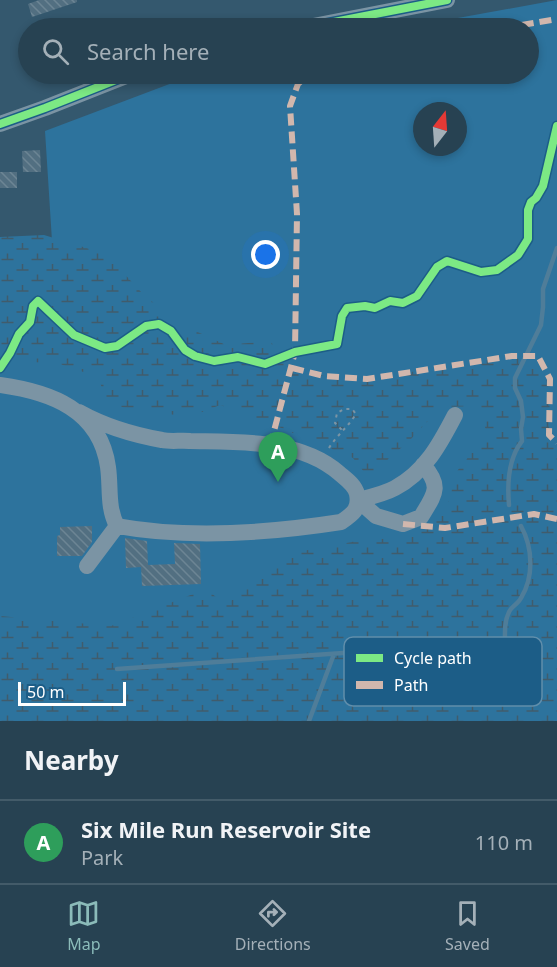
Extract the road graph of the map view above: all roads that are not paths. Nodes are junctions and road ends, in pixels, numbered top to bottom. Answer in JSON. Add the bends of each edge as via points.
{"nodes":[{"id":1,"x":447,"y":0,"type":"edge"},
{"id":2,"x":354,"y":18,"type":"edge"},
{"id":3,"x":106,"y":84,"type":"edge"},
{"id":4,"x":0,"y":124,"type":"edge"},
{"id":5,"x":0,"y":385,"type":"edge"},
{"id":6,"x":80,"y":412,"type":"junction"},
{"id":7,"x":455,"y":415,"type":"dead end"},
{"id":8,"x":423,"y":465,"type":"junction"},
{"id":9,"x":358,"y":500,"type":"junction"},
{"id":10,"x":117,"y":526,"type":"junction"},
{"id":11,"x":87,"y":566,"type":"dead end"}],
"edges":[{"from":1,"to":2,"type":"street"},
{"from":3,"to":4,"type":"street"},
{"from":5,"to":6,"type":"street","via":[[43,394]]},
{"from":6,"to":9,"type":"street","via":[[164,441],[288,449],[329,465],[355,488]]},
{"from":6,"to":10,"type":"street","via":[[97,432],[102,447],[108,467],[111,515]]},
{"from":7,"to":8,"type":"street","via":[[434,454]]},
{"from":8,"to":9,"type":"street","via":[[394,489]]},
{"from":8,"to":9,"type":"street","via":[[433,476],[435,494],[421,517],[403,524],[376,516]]},
{"from":9,"to":10,"type":"street","via":[[354,514],[341,522],[312,526],[245,533]]},
{"from":10,"to":11,"type":"street"}]}
